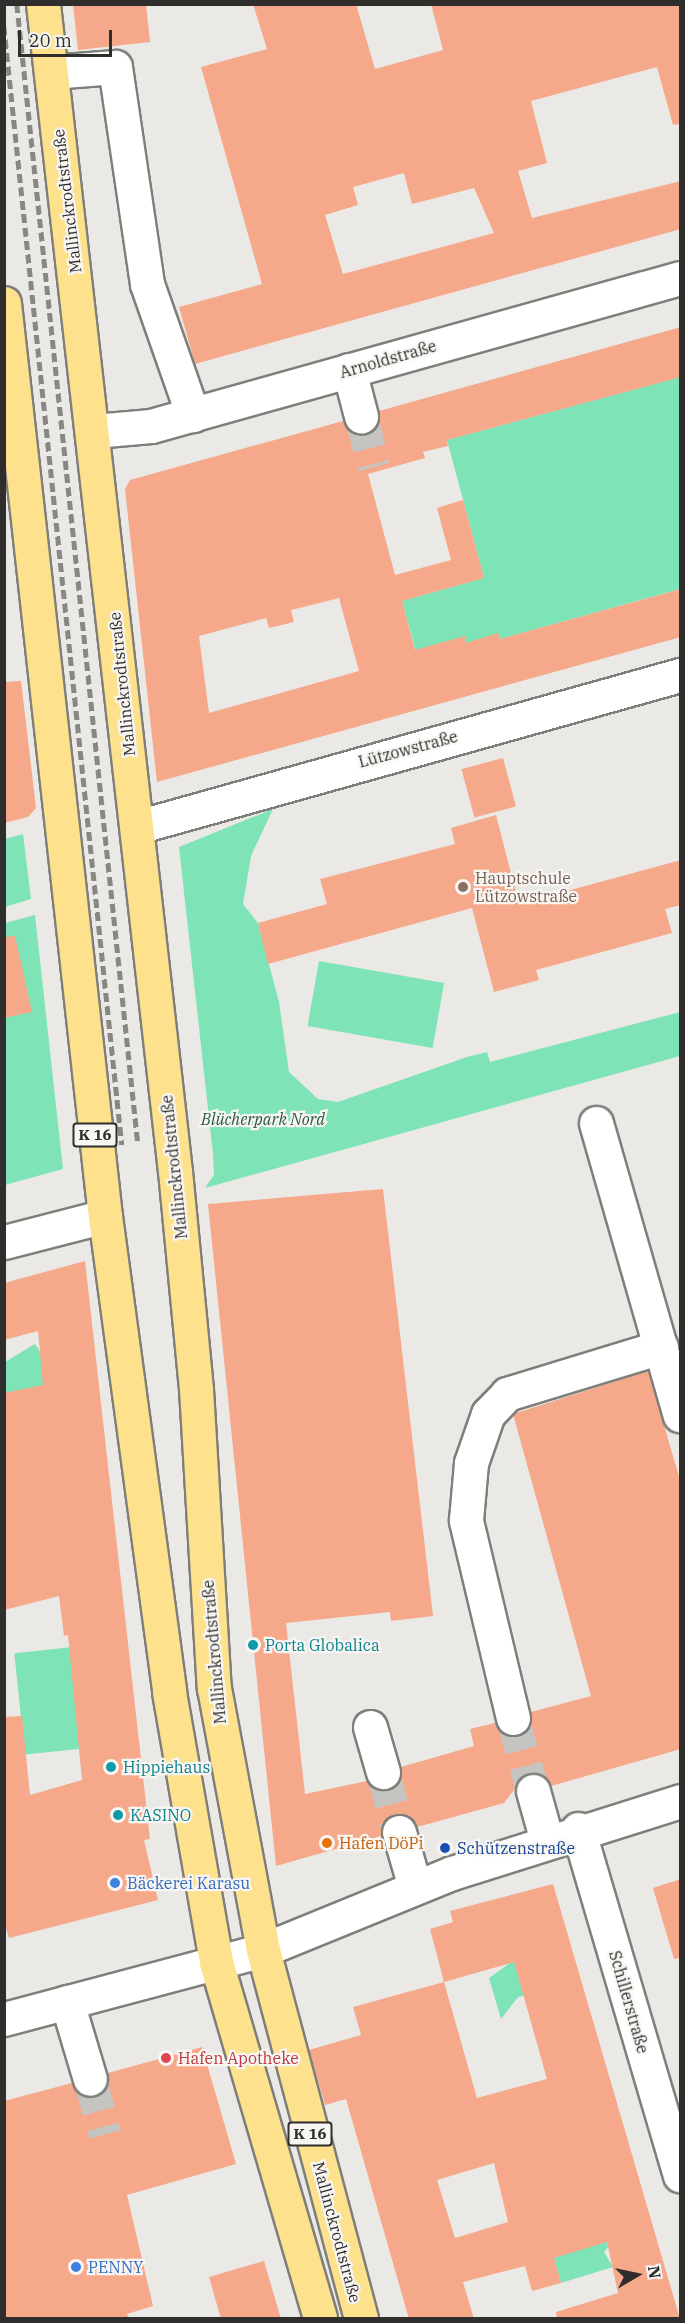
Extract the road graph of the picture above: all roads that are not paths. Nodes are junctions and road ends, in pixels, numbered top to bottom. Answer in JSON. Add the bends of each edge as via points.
{"nodes":[{"id":1,"x":43,"y":4,"type":"edge"},
{"id":2,"x":51,"y":72,"type":"junction"},
{"id":3,"x":681,"y":278,"type":"edge"},
{"id":4,"x":4,"y":303,"type":"edge"},
{"id":5,"x":349,"y":370,"type":"junction"},
{"id":6,"x":193,"y":415,"type":"junction"},
{"id":7,"x":361,"y":416,"type":"tunnel mouth"},
{"id":8,"x":94,"y":431,"type":"junction"},
{"id":9,"x":12,"y":451,"type":"edge"},
{"id":10,"x":681,"y":675,"type":"edge"},
{"id":11,"x":137,"y":827,"type":"junction"},
{"id":12,"x":596,"y":1124,"type":"dead end"},
{"id":13,"x":105,"y":1216,"type":"junction"},
{"id":14,"x":4,"y":1242,"type":"edge"},
{"id":15,"x":661,"y":1347,"type":"junction"},
{"id":16,"x":681,"y":1415,"type":"edge"},
{"id":17,"x":513,"y":1718,"type":"tunnel mouth"},
{"id":18,"x":370,"y":1727,"type":"dead end"},
{"id":19,"x":383,"y":1772,"type":"tunnel mouth"},
{"id":20,"x":533,"y":1791,"type":"tunnel mouth"},
{"id":21,"x":681,"y":1801,"type":"edge"},
{"id":22,"x":578,"y":1830,"type":"junction"},
{"id":23,"x":399,"y":1832,"type":"tunnel mouth"},
{"id":24,"x":547,"y":1841,"type":"junction"},
{"id":25,"x":415,"y":1887,"type":"junction"},
{"id":26,"x":263,"y":1950,"type":"junction"},
{"id":27,"x":216,"y":1962,"type":"junction"},
{"id":28,"x":68,"y":2002,"type":"junction"},
{"id":29,"x":4,"y":2019,"type":"edge"},
{"id":30,"x":90,"y":2079,"type":"tunnel mouth"},
{"id":31,"x":681,"y":2175,"type":"edge"},
{"id":32,"x":320,"y":2319,"type":"edge"},
{"id":33,"x":361,"y":2319,"type":"edge"}],
"edges":[{"from":1,"to":2,"type":"main road","name":"Mallinckrodtstraße"},
{"from":2,"to":6,"type":"street","via":[[115,67],[147,284]]},
{"from":2,"to":8,"type":"main road","name":"Mallinckrodtstraße"},
{"from":3,"to":5,"type":"street","name":"Arnoldstraße"},
{"from":4,"to":9,"type":"main road","number":"K 16"},
{"from":5,"to":6,"type":"street","name":"Arnoldstraße"},
{"from":5,"to":7,"type":"street"},
{"from":6,"to":8,"type":"street","name":"Arnoldstraße","via":[[151,426]]},
{"from":8,"to":11,"type":"main road","name":"Mallinckrodtstraße"},
{"from":9,"to":13,"type":"main road","number":"K 16"},
{"from":10,"to":11,"type":"street","name":"Lützowstraße"},
{"from":11,"to":26,"type":"main road","name":"Mallinckrodtstraße","via":[[196,1389],[214,1688]]},
{"from":12,"to":15,"type":"street"},
{"from":13,"to":14,"type":"street"},
{"from":13,"to":27,"type":"main road","number":"K 16","via":[[152,1585]]},
{"from":15,"to":16,"type":"street"},
{"from":15,"to":17,"type":"street","via":[[507,1394],[488,1414],[471,1463],[466,1520]]},
{"from":18,"to":19,"type":"street"},
{"from":20,"to":24,"type":"street"},
{"from":21,"to":22,"type":"street"},
{"from":22,"to":24,"type":"street"},
{"from":22,"to":31,"type":"street","name":"Schillerstraße"},
{"from":23,"to":25,"type":"street"},
{"from":24,"to":25,"type":"street"},
{"from":25,"to":26,"type":"street"},
{"from":26,"to":27,"type":"street"},
{"from":26,"to":33,"type":"main road","name":"Mallinckrodtstraße","number":"K 16"},
{"from":27,"to":28,"type":"street"},
{"from":27,"to":32,"type":"main road","number":"K 16"},
{"from":28,"to":29,"type":"street"},
{"from":28,"to":30,"type":"street"}]}
